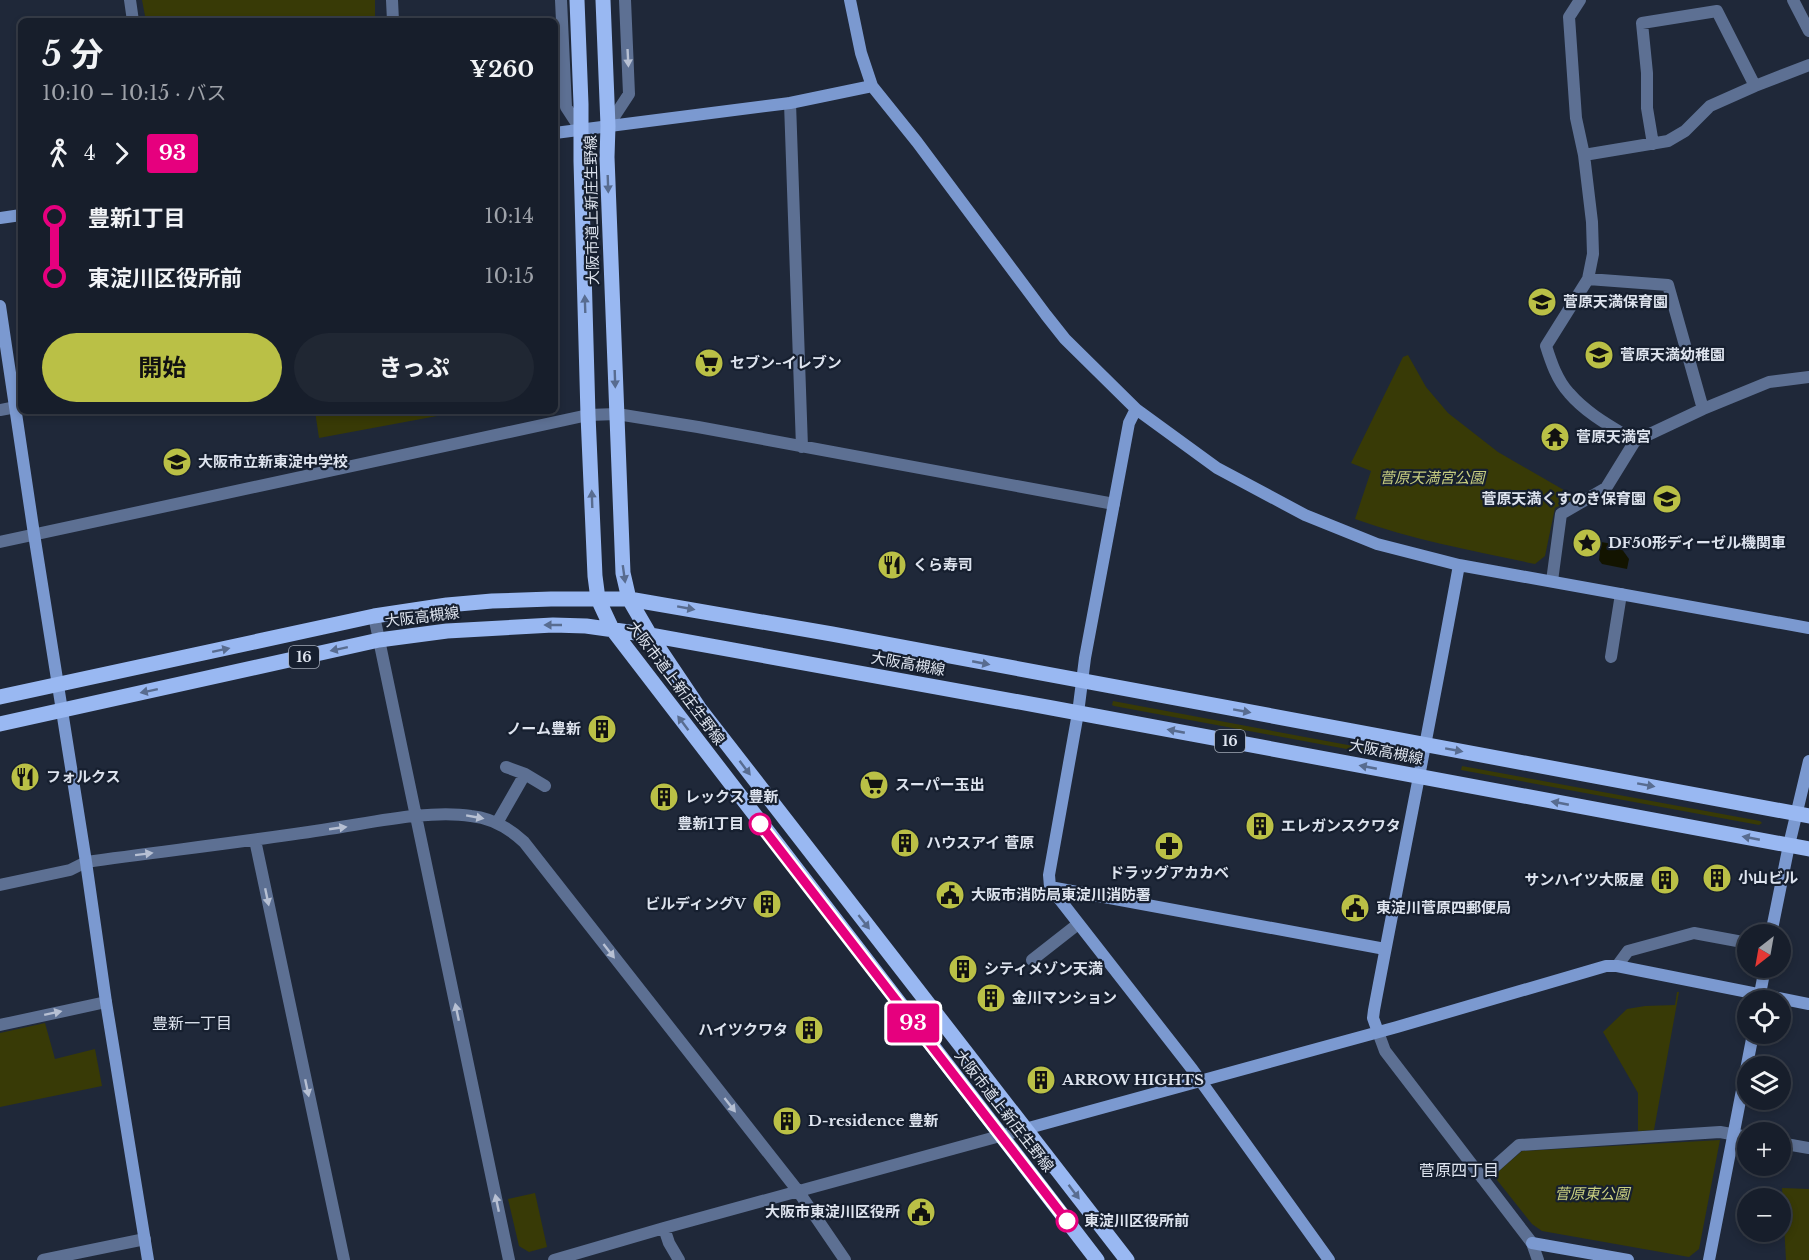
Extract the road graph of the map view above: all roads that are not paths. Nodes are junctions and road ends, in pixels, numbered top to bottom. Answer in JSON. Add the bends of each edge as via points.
{"nodes":[{"id":1,"x":130,"y":0,"type":"edge"},
{"id":2,"x":392,"y":0,"type":"edge"},
{"id":3,"x":561,"y":0,"type":"edge"},
{"id":4,"x":577,"y":0,"type":"edge"},
{"id":5,"x":603,"y":0,"type":"edge"},
{"id":6,"x":625,"y":0,"type":"edge"},
{"id":7,"x":850,"y":0,"type":"edge"},
{"id":8,"x":1580,"y":0,"type":"edge"},
{"id":9,"x":1793,"y":0,"type":"edge"},
{"id":10,"x":133,"y":18,"type":"edge"},
{"id":11,"x":393,"y":18,"type":"edge"},
{"id":12,"x":1809,"y":31,"type":"edge"},
{"id":13,"x":1809,"y":65,"type":"edge"},
{"id":14,"x":872,"y":86,"type":"junction"},
{"id":15,"x":1755,"y":86,"type":"junction"},
{"id":16,"x":790,"y":103,"type":"junction"},
{"id":17,"x":608,"y":126,"type":"junction"},
{"id":18,"x":582,"y":130,"type":"junction"},
{"id":19,"x":558,"y":133,"type":"edge"},
{"id":20,"x":1653,"y":144,"type":"junction"},
{"id":21,"x":1584,"y":155,"type":"junction"},
{"id":22,"x":18,"y":215,"type":"edge"},
{"id":23,"x":0,"y":218,"type":"edge"},
{"id":24,"x":1588,"y":279,"type":"junction"},
{"id":25,"x":0,"y":306,"type":"edge"},
{"id":26,"x":1809,"y":377,"type":"edge"},
{"id":27,"x":16,"y":407,"type":"junction"},
{"id":28,"x":1136,"y":409,"type":"junction"},
{"id":29,"x":0,"y":410,"type":"edge"},
{"id":30,"x":1703,"y":410,"type":"junction"},
{"id":31,"x":616,"y":414,"type":"junction"},
{"id":32,"x":588,"y":415,"type":"junction"},
{"id":33,"x":1635,"y":441,"type":"junction"},
{"id":34,"x":802,"y":447,"type":"junction"},
{"id":35,"x":1114,"y":504,"type":"junction"},
{"id":36,"x":34,"y":534,"type":"junction"},
{"id":37,"x":0,"y":542,"type":"edge"},
{"id":38,"x":1459,"y":565,"type":"junction"},
{"id":39,"x":1552,"y":581,"type":"junction"},
{"id":40,"x":1621,"y":594,"type":"junction"},
{"id":41,"x":598,"y":599,"type":"junction"},
{"id":42,"x":629,"y":599,"type":"junction"},
{"id":43,"x":374,"y":616,"type":"junction"},
{"id":44,"x":1809,"y":628,"type":"edge"},
{"id":45,"x":612,"y":629,"type":"junction"},
{"id":46,"x":650,"y":635,"type":"junction"},
{"id":47,"x":379,"y":640,"type":"junction"},
{"id":48,"x":1611,"y":657,"type":"dead end"},
{"id":49,"x":1081,"y":681,"type":"junction"},
{"id":50,"x":58,"y":684,"type":"junction"},
{"id":51,"x":0,"y":697,"type":"edge"},
{"id":52,"x":63,"y":711,"type":"junction"},
{"id":53,"x":1078,"y":713,"type":"junction"},
{"id":54,"x":0,"y":724,"type":"edge"},
{"id":55,"x":1425,"y":746,"type":"junction"},
{"id":56,"x":1809,"y":761,"type":"edge"},
{"id":57,"x":506,"y":767,"type":"dead end"},
{"id":58,"x":525,"y":774,"type":"junction"},
{"id":59,"x":1418,"y":777,"type":"junction"},
{"id":60,"x":545,"y":786,"type":"dead end"},
{"id":61,"x":1803,"y":815,"type":"edge"},
{"id":62,"x":417,"y":816,"type":"junction"},
{"id":63,"x":497,"y":823,"type":"junction"},
{"id":64,"x":255,"y":840,"type":"junction"},
{"id":65,"x":1789,"y":845,"type":"junction"},
{"id":66,"x":1809,"y":849,"type":"edge"},
{"id":67,"x":86,"y":862,"type":"junction"},
{"id":68,"x":0,"y":885,"type":"edge"},
{"id":69,"x":1050,"y":887,"type":"junction"},
{"id":70,"x":1078,"y":924,"type":"junction"},
{"id":71,"x":1773,"y":924,"type":"edge"},
{"id":72,"x":1737,"y":941,"type":"edge"},
{"id":73,"x":1385,"y":949,"type":"junction"},
{"id":74,"x":1032,"y":960,"type":"dead end"},
{"id":75,"x":1617,"y":966,"type":"junction"},
{"id":76,"x":1737,"y":992,"type":"edge"},
{"id":77,"x":1791,"y":1001,"type":"edge"},
{"id":78,"x":106,"y":1002,"type":"junction"},
{"id":79,"x":1809,"y":1004,"type":"edge"},
{"id":80,"x":0,"y":1025,"type":"edge"},
{"id":81,"x":1378,"y":1032,"type":"junction"},
{"id":82,"x":1751,"y":1044,"type":"edge"},
{"id":83,"x":1200,"y":1081,"type":"junction"},
{"id":84,"x":1025,"y":1129,"type":"junction"},
{"id":85,"x":1734,"y":1134,"type":"junction"},
{"id":86,"x":1737,"y":1135,"type":"edge"},
{"id":87,"x":1000,"y":1136,"type":"junction"},
{"id":88,"x":1791,"y":1145,"type":"edge"},
{"id":89,"x":1809,"y":1148,"type":"edge"},
{"id":90,"x":1482,"y":1178,"type":"junction"},
{"id":91,"x":798,"y":1191,"type":"junction"},
{"id":92,"x":664,"y":1228,"type":"junction"},
{"id":93,"x":145,"y":1239,"type":"junction"},
{"id":94,"x":1532,"y":1244,"type":"junction"},
{"id":95,"x":43,"y":1260,"type":"edge"},
{"id":96,"x":148,"y":1260,"type":"edge"},
{"id":97,"x":344,"y":1260,"type":"edge"},
{"id":98,"x":509,"y":1260,"type":"edge"},
{"id":99,"x":554,"y":1260,"type":"edge"},
{"id":100,"x":679,"y":1260,"type":"edge"},
{"id":101,"x":845,"y":1260,"type":"edge"},
{"id":102,"x":1097,"y":1260,"type":"edge"},
{"id":103,"x":1126,"y":1260,"type":"edge"},
{"id":104,"x":1329,"y":1260,"type":"edge"},
{"id":105,"x":1538,"y":1260,"type":"edge"},
{"id":106,"x":1628,"y":1260,"type":"edge"},
{"id":107,"x":1709,"y":1260,"type":"edge"}],
"edges":[{"from":1,"to":10,"type":"street"},
{"from":2,"to":11,"type":"street"},
{"from":3,"to":18,"type":"street","via":[[566,107]]},
{"from":4,"to":18,"type":"main road","name":"大阪市道上新庄生野線"},
{"from":5,"to":17,"type":"main road","name":"大阪市道上新庄生野線"},
{"from":6,"to":17,"type":"street","one_way":true,"via":[[629,94]]},
{"from":7,"to":14,"type":"street"},
{"from":8,"to":21,"type":"street","via":[[1569,17],[1576,118]]},
{"from":9,"to":12,"type":"street"},
{"from":13,"to":15,"type":"street"},
{"from":14,"to":16,"type":"street"},
{"from":14,"to":28,"type":"street","via":[[1065,339]]},
{"from":15,"to":20,"type":"street","via":[[1710,106],[1685,131]]},
{"from":15,"to":20,"type":"street","via":[[1717,11],[1642,23]]},
{"from":16,"to":17,"type":"street"},
{"from":16,"to":34,"type":"street"},
{"from":17,"to":18,"type":"street"},
{"from":17,"to":31,"type":"main road","name":"大阪市道上新庄生野線","one_way":true},
{"from":18,"to":19,"type":"street"},
{"from":32,"to":18,"type":"main road","name":"大阪市道上新庄生野線","one_way":true},
{"from":20,"to":21,"type":"street"},
{"from":21,"to":24,"type":"street","via":[[1593,231]]},
{"from":22,"to":23,"type":"street"},
{"from":24,"to":30,"type":"street","via":[[1668,285]]},
{"from":24,"to":33,"type":"street","via":[[1546,346],[1568,393],[1593,415]]},
{"from":25,"to":27,"type":"street"},
{"from":26,"to":30,"type":"street","via":[[1769,382]]},
{"from":27,"to":29,"type":"street"},
{"from":27,"to":36,"type":"street"},
{"from":28,"to":35,"type":"street","via":[[1129,423]]},
{"from":28,"to":38,"type":"street","via":[[1217,468],[1305,515],[1377,544]]},
{"from":30,"to":33,"type":"street"},
{"from":31,"to":32,"type":"street"},
{"from":31,"to":34,"type":"street"},
{"from":31,"to":42,"type":"main road","name":"大阪市道上新庄生野線","one_way":true,"via":[[623,573]]},
{"from":32,"to":36,"type":"street"},
{"from":41,"to":32,"type":"main road","name":"大阪市道上新庄生野線","one_way":true},
{"from":33,"to":39,"type":"street","via":[[1606,488],[1562,514]]},
{"from":34,"to":35,"type":"street"},
{"from":35,"to":49,"type":"street"},
{"from":36,"to":37,"type":"street"},
{"from":36,"to":50,"type":"street"},
{"from":38,"to":39,"type":"street"},
{"from":38,"to":55,"type":"street"},
{"from":39,"to":40,"type":"street"},
{"from":40,"to":44,"type":"street"},
{"from":40,"to":48,"type":"street"},
{"from":41,"to":42,"type":"main road","name":"大阪高槻線","number":"16"},
{"from":41,"to":43,"type":"main road","name":"大阪高槻線","number":"16","via":[[492,601]]},
{"from":41,"to":45,"type":"main road","name":"大阪市道上新庄生野線"},
{"from":42,"to":46,"type":"main road","name":"大阪市道上新庄生野線"},
{"from":42,"to":49,"type":"main road","name":"大阪高槻線","number":"16","one_way":true},
{"from":43,"to":47,"type":"street"},
{"from":50,"to":43,"type":"main road","name":"大阪高槻線","number":"16","one_way":true},
{"from":45,"to":46,"type":"main road","name":"大阪高槻線","number":"16"},
{"from":45,"to":47,"type":"main road","name":"大阪高槻線","number":"16","one_way":true,"via":[[507,626]]},
{"from":87,"to":45,"type":"main road","name":"大阪市道上新庄生野線","one_way":true},
{"from":46,"to":53,"type":"main road","name":"大阪高槻線","number":"16"},
{"from":46,"to":84,"type":"main road","name":"大阪市道上新庄生野線","one_way":true,"via":[[759,788]]},
{"from":47,"to":52,"type":"main road","name":"大阪高槻線","number":"16","one_way":true},
{"from":47,"to":62,"type":"street"},
{"from":49,"to":53,"type":"street"},
{"from":49,"to":55,"type":"main road","name":"大阪高槻線","number":"16","one_way":true},
{"from":50,"to":51,"type":"main road","name":"大阪高槻線","number":"16"},
{"from":50,"to":52,"type":"street"},
{"from":52,"to":54,"type":"main road","name":"大阪高槻線","number":"16"},
{"from":52,"to":67,"type":"street"},
{"from":59,"to":53,"type":"main road","name":"大阪高槻線","number":"16","one_way":true},
{"from":53,"to":69,"type":"street","via":[[1048,875]]},
{"from":55,"to":59,"type":"street"},
{"from":55,"to":61,"type":"main road","name":"大阪高槻線","number":"16","one_way":true},
{"from":56,"to":61,"type":"street"},
{"from":57,"to":58,"type":"street"},
{"from":58,"to":60,"type":"street"},
{"from":58,"to":63,"type":"street"},
{"from":65,"to":59,"type":"main road","name":"大阪高槻線","number":"16","one_way":true},
{"from":59,"to":73,"type":"street"},
{"from":61,"to":65,"type":"street"},
{"from":62,"to":63,"type":"street","one_way":true,"via":[[472,816]]},
{"from":64,"to":62,"type":"street","one_way":true},
{"from":98,"to":62,"type":"street","one_way":true},
{"from":63,"to":91,"type":"street","one_way":true,"via":[[524,842]]},
{"from":67,"to":64,"type":"street","one_way":true},
{"from":64,"to":97,"type":"street","one_way":true},
{"from":65,"to":66,"type":"main road","name":"大阪高槻線","number":"16"},
{"from":65,"to":71,"type":"street"},
{"from":67,"to":68,"type":"street","via":[[70,870]]},
{"from":67,"to":78,"type":"street"},
{"from":69,"to":70,"type":"street"},
{"from":69,"to":73,"type":"street"},
{"from":70,"to":74,"type":"street"},
{"from":70,"to":83,"type":"street"},
{"from":72,"to":75,"type":"street","via":[[1694,933],[1628,951]]},
{"from":73,"to":81,"type":"street","via":[[1374,1010]]},
{"from":75,"to":76,"type":"street"},
{"from":75,"to":81,"type":"street","via":[[1595,968]]},
{"from":77,"to":79,"type":"street"},
{"from":80,"to":78,"type":"street","one_way":true},
{"from":78,"to":93,"type":"street"},
{"from":81,"to":83,"type":"street"},
{"from":81,"to":90,"type":"street","via":[[1385,1051]]},
{"from":82,"to":85,"type":"street"},
{"from":83,"to":84,"type":"street"},
{"from":83,"to":104,"type":"street"},
{"from":84,"to":87,"type":"street"},
{"from":84,"to":103,"type":"main road","name":"大阪市道上新庄生野線","one_way":true},
{"from":85,"to":86,"type":"street"},
{"from":85,"to":90,"type":"street","via":[[1519,1145]]},
{"from":85,"to":107,"type":"street"},
{"from":87,"to":91,"type":"street"},
{"from":87,"to":102,"type":"main road","name":"大阪市道上新庄生野線"},
{"from":88,"to":89,"type":"street"},
{"from":90,"to":94,"type":"street"},
{"from":91,"to":92,"type":"street"},
{"from":91,"to":101,"type":"street"},
{"from":92,"to":99,"type":"street"},
{"from":92,"to":100,"type":"street"},
{"from":93,"to":95,"type":"street"},
{"from":93,"to":96,"type":"street"},
{"from":94,"to":105,"type":"street"},
{"from":94,"to":106,"type":"street"}]}
